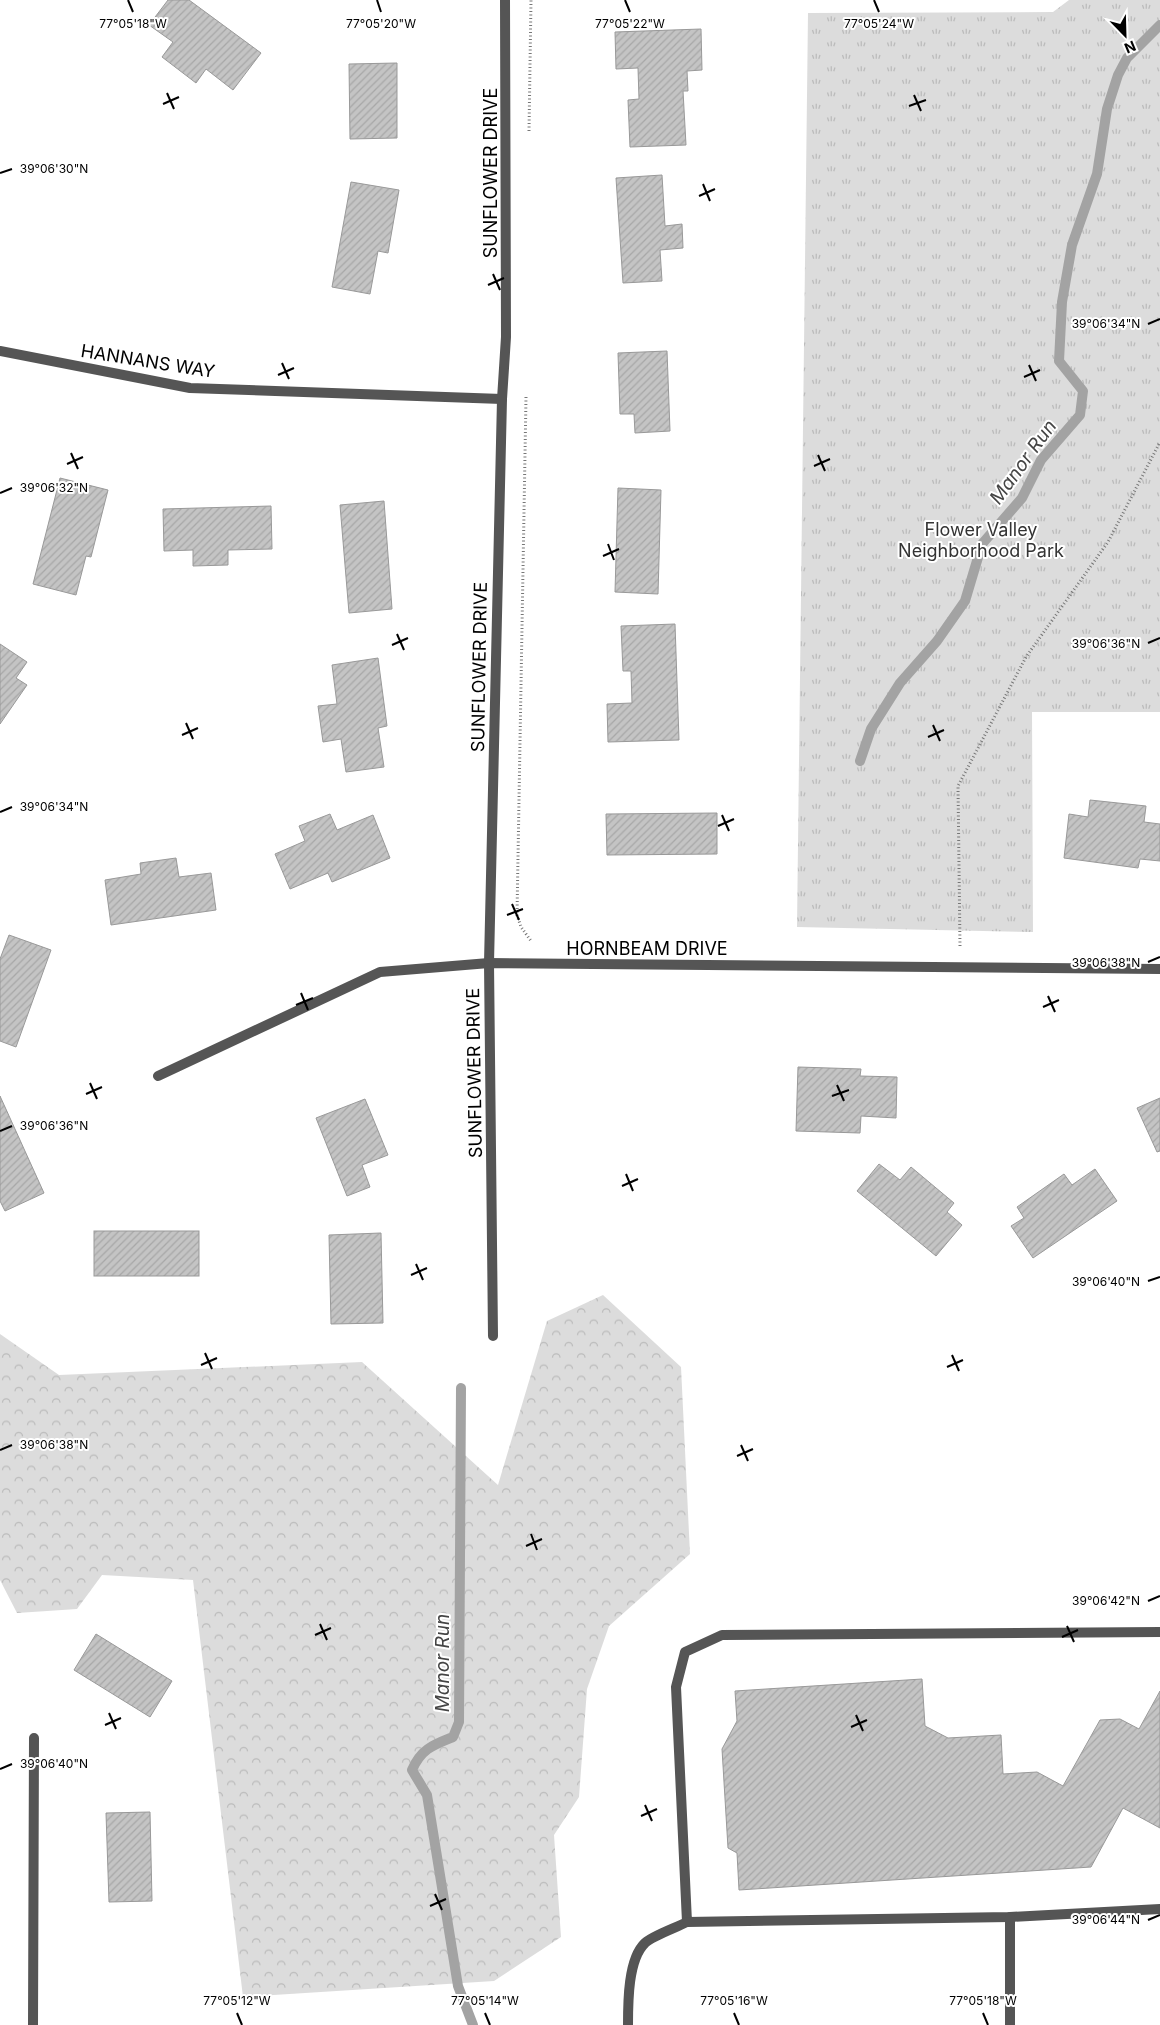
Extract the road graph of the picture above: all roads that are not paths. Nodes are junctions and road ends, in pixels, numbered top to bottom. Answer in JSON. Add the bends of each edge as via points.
{"nodes":[{"id":1,"x":505,"y":0,"type":"edge"},
{"id":2,"x":0,"y":351,"type":"edge"},
{"id":3,"x":502,"y":399,"type":"junction"},
{"id":4,"x":489,"y":963,"type":"junction"},
{"id":5,"x":1160,"y":969,"type":"edge"},
{"id":6,"x":158,"y":1076,"type":"dead end"},
{"id":7,"x":493,"y":1336,"type":"dead end"},
{"id":8,"x":1160,"y":1632,"type":"edge"},
{"id":9,"x":34,"y":1738,"type":"dead end"},
{"id":10,"x":1160,"y":1909,"type":"edge"},
{"id":11,"x":1010,"y":1917,"type":"junction"},
{"id":12,"x":687,"y":1922,"type":"junction"},
{"id":13,"x":33,"y":2025,"type":"edge"},
{"id":14,"x":628,"y":2025,"type":"edge"},
{"id":15,"x":1010,"y":2025,"type":"edge"}],
"edges":[{"from":1,"to":3,"type":"street","name":"SUNFLOWER DRIVE","via":[[506,337]]},
{"from":2,"to":3,"type":"street","name":"HANNANS WAY","via":[[190,388]]},
{"from":3,"to":4,"type":"street","name":"SUNFLOWER DRIVE"},
{"from":4,"to":5,"type":"street","name":"HORNBEAM DRIVE"},
{"from":4,"to":6,"type":"street","name":"HORNBEAM DRIVE","via":[[380,972]]},
{"from":4,"to":7,"type":"street","name":"SUNFLOWER DRIVE"},
{"from":8,"to":12,"type":"street","via":[[722,1635],[685,1652],[676,1688]]},
{"from":9,"to":13,"type":"street"},
{"from":10,"to":11,"type":"street"},
{"from":11,"to":12,"type":"street"},
{"from":11,"to":15,"type":"street"},
{"from":12,"to":14,"type":"street","via":[[645,1942],[633,1962]]}]}
